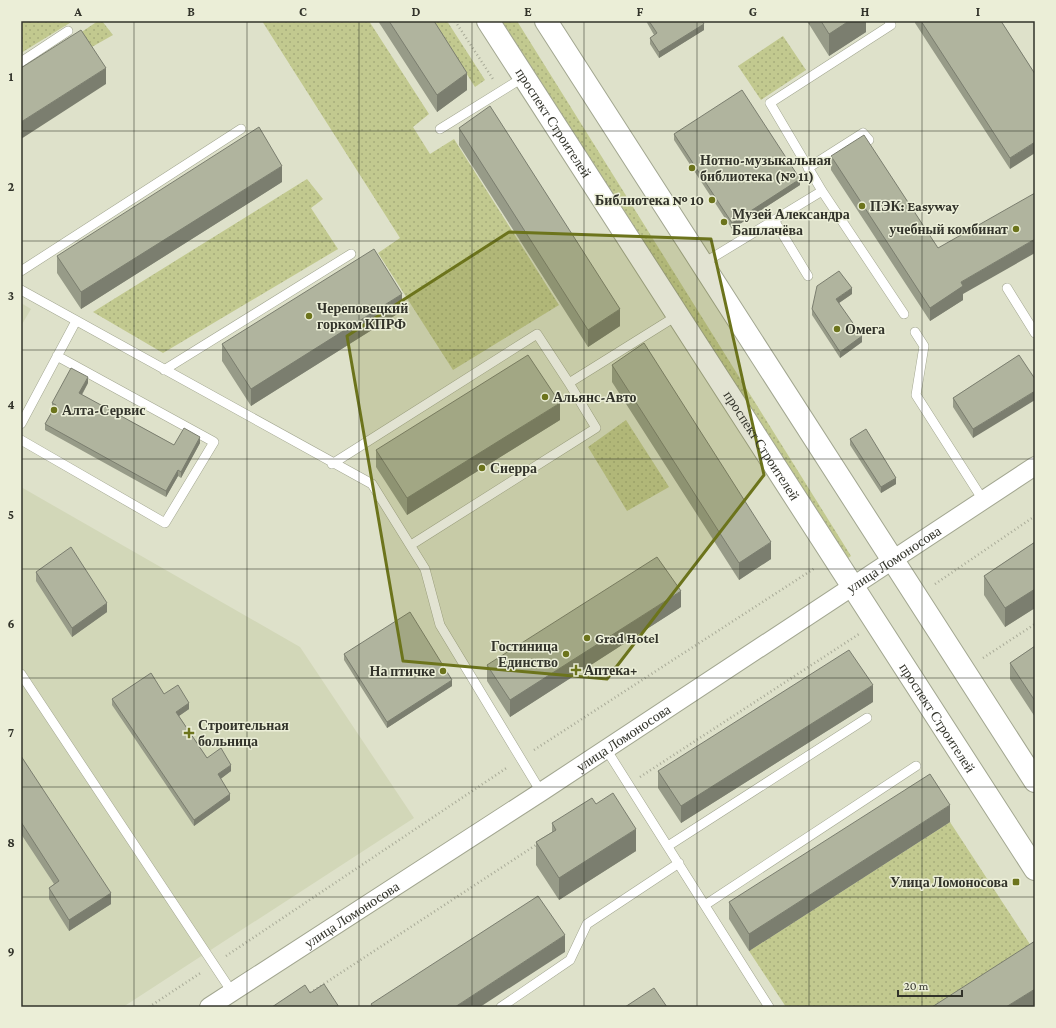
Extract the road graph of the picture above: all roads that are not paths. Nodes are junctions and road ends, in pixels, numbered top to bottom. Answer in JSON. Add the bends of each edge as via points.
{"nodes":[{"id":1,"x":488,"y":21,"type":"edge"},
{"id":2,"x":546,"y":21,"type":"edge"},
{"id":3,"x":892,"y":22,"type":"edge"},
{"id":4,"x":68,"y":31,"type":"dead end"},
{"id":5,"x":21,"y":62,"type":"edge"},
{"id":6,"x":524,"y":76,"type":"junction"},
{"id":7,"x":241,"y":128,"type":"dead end"},
{"id":8,"x":440,"y":129,"type":"dead end"},
{"id":9,"x":869,"y":140,"type":"edge"},
{"id":10,"x":808,"y":168,"type":"junction"},
{"id":11,"x":822,"y":191,"type":"junction"},
{"id":12,"x":774,"y":220,"type":"junction"},
{"id":13,"x":351,"y":254,"type":"dead end"},
{"id":14,"x":702,"y":264,"type":"junction"},
{"id":15,"x":21,"y":271,"type":"edge"},
{"id":16,"x":808,"y":276,"type":"dead end"},
{"id":17,"x":1007,"y":288,"type":"dead end"},
{"id":18,"x":21,"y":290,"type":"edge"},
{"id":19,"x":904,"y":314,"type":"dead end"},
{"id":20,"x":678,"y":315,"type":"junction"},
{"id":21,"x":76,"y":321,"type":"junction"},
{"id":22,"x":915,"y":332,"type":"dead end"},
{"id":23,"x":1035,"y":333,"type":"edge"},
{"id":24,"x":58,"y":356,"type":"junction"},
{"id":25,"x":164,"y":370,"type":"junction"},
{"id":26,"x":569,"y":383,"type":"junction"},
{"id":27,"x":21,"y":424,"type":"edge"},
{"id":28,"x":21,"y":440,"type":"edge"},
{"id":29,"x":332,"y":464,"type":"junction"},
{"id":30,"x":1035,"y":466,"type":"edge"},
{"id":31,"x":983,"y":500,"type":"junction"},
{"id":32,"x":411,"y":545,"type":"junction"},
{"id":33,"x":893,"y":559,"type":"junction"},
{"id":34,"x":853,"y":586,"type":"junction"},
{"id":35,"x":21,"y":674,"type":"edge"},
{"id":36,"x":867,"y":718,"type":"edge"},
{"id":37,"x":606,"y":749,"type":"junction"},
{"id":38,"x":916,"y":766,"type":"dead end"},
{"id":39,"x":1035,"y":781,"type":"edge"},
{"id":40,"x":542,"y":792,"type":"junction"},
{"id":41,"x":668,"y":846,"type":"junction"},
{"id":42,"x":679,"y":862,"type":"junction"},
{"id":43,"x":1035,"y":869,"type":"edge"},
{"id":44,"x":705,"y":905,"type":"junction"},
{"id":45,"x":232,"y":992,"type":"junction"},
{"id":46,"x":209,"y":1007,"type":"edge"},
{"id":47,"x":501,"y":1007,"type":"edge"},
{"id":48,"x":769,"y":1007,"type":"edge"}],
"edges":[{"from":1,"to":6,"type":"main road","name":"проспект Строителей"},
{"from":2,"to":14,"type":"main road"},
{"from":3,"to":10,"type":"lane","via":[[770,102]]},
{"from":4,"to":5,"type":"lane"},
{"from":6,"to":8,"type":"lane"},
{"from":6,"to":20,"type":"main road","name":"проспект Строителей"},
{"from":7,"to":15,"type":"lane"},
{"from":9,"to":10,"type":"lane","via":[[863,133]]},
{"from":10,"to":11,"type":"lane"},
{"from":11,"to":12,"type":"lane"},
{"from":11,"to":19,"type":"lane"},
{"from":12,"to":14,"type":"lane"},
{"from":12,"to":16,"type":"lane"},
{"from":13,"to":25,"type":"lane"},
{"from":14,"to":33,"type":"main road"},
{"from":17,"to":23,"type":"lane"},
{"from":18,"to":21,"type":"lane"},
{"from":20,"to":26,"type":"lane"},
{"from":20,"to":34,"type":"main road","name":"проспект Строителей"},
{"from":21,"to":24,"type":"lane"},
{"from":21,"to":25,"type":"lane"},
{"from":22,"to":31,"type":"lane","via":[[924,346],[916,395]]},
{"from":24,"to":27,"type":"lane"},
{"from":24,"to":28,"type":"lane","via":[[214,442],[165,523]]},
{"from":25,"to":29,"type":"lane"},
{"from":26,"to":29,"type":"lane","via":[[537,334]]},
{"from":26,"to":32,"type":"lane","via":[[596,428]]},
{"from":29,"to":32,"type":"lane","via":[[372,484]]},
{"from":30,"to":31,"type":"street","name":"улица Ломоносова"},
{"from":31,"to":33,"type":"street","name":"улица Ломоносова"},
{"from":32,"to":40,"type":"lane","via":[[425,569],[440,625]]},
{"from":33,"to":34,"type":"street","name":"улица Ломоносова"},
{"from":33,"to":39,"type":"main road"},
{"from":34,"to":37,"type":"street","name":"улица Ломоносова"},
{"from":34,"to":43,"type":"main road","name":"проспект Строителей"},
{"from":35,"to":45,"type":"lane"},
{"from":36,"to":41,"type":"lane"},
{"from":37,"to":40,"type":"street","name":"улица Ломоносова"},
{"from":37,"to":41,"type":"lane"},
{"from":38,"to":44,"type":"lane"},
{"from":40,"to":45,"type":"street","name":"улица Ломоносова"},
{"from":41,"to":42,"type":"lane"},
{"from":42,"to":44,"type":"lane"},
{"from":42,"to":47,"type":"lane","via":[[587,924],[570,960]]},
{"from":44,"to":48,"type":"lane"},
{"from":45,"to":46,"type":"street","name":"улица Ломоносова"}]}
